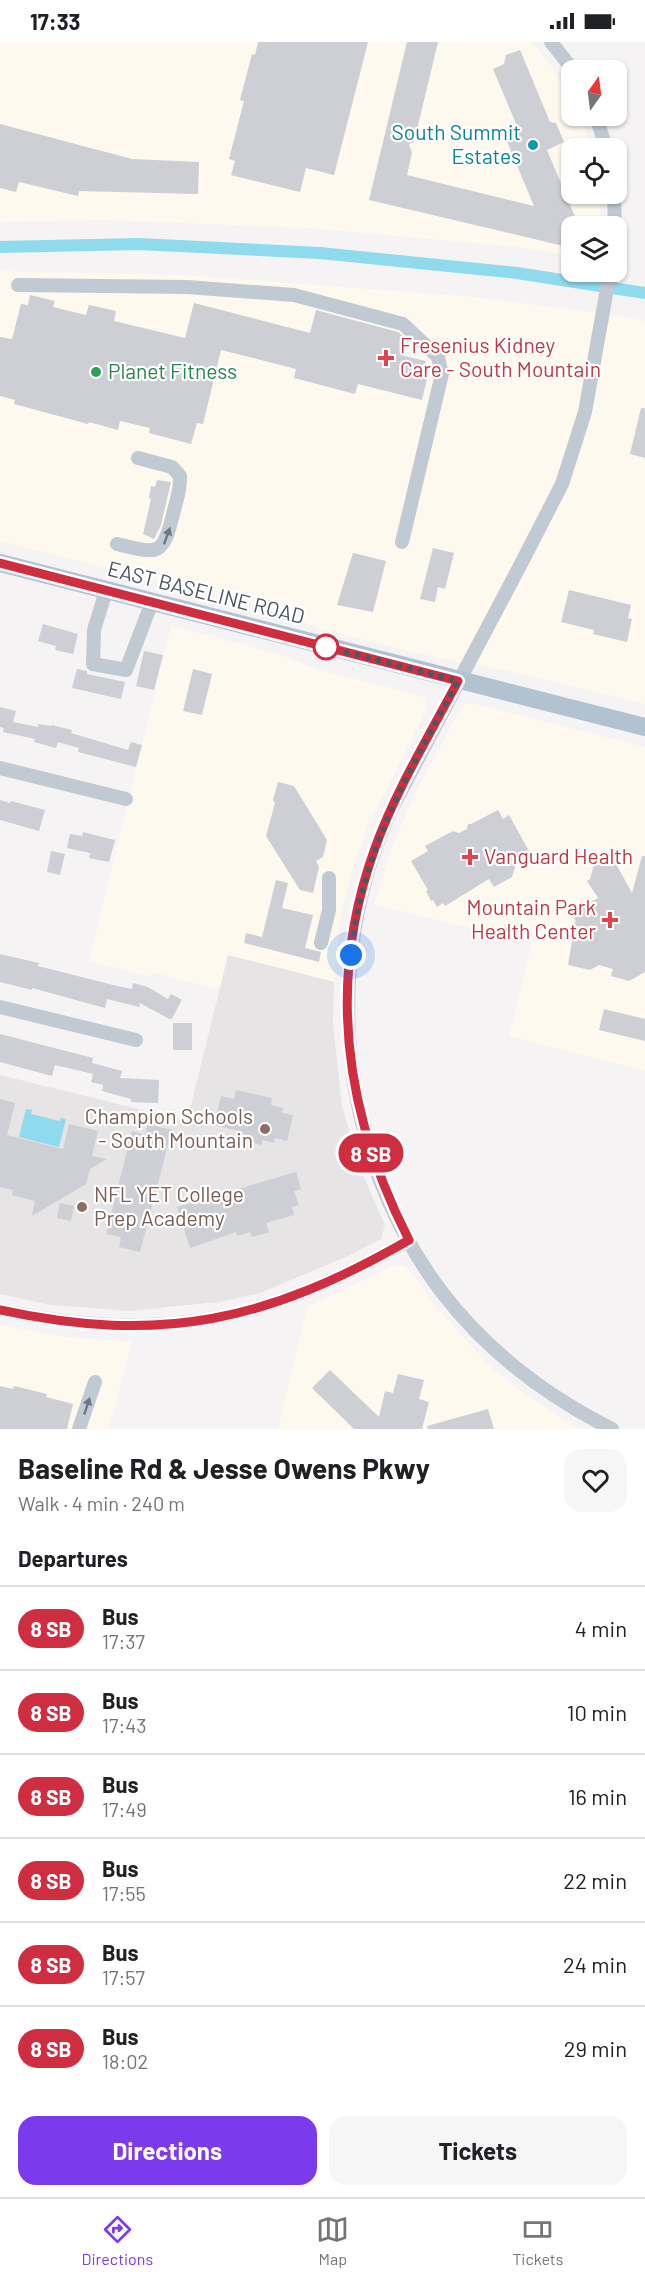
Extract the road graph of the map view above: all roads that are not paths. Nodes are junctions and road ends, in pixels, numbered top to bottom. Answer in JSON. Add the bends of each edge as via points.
{"nodes":[{"id":1,"x":551,"y":42,"type":"edge"},
{"id":2,"x":565,"y":60,"type":"edge"},
{"id":3,"x":608,"y":282,"type":"edge"},
{"id":4,"x":18,"y":285,"type":"dead end"},
{"id":5,"x":138,"y":458,"type":"dead end"},
{"id":6,"x":402,"y":542,"type":"dead end"},
{"id":7,"x":117,"y":544,"type":"dead end"},
{"id":8,"x":0,"y":563,"type":"edge"},
{"id":9,"x":106,"y":591,"type":"junction"},
{"id":10,"x":152,"y":602,"type":"junction"},
{"id":11,"x":458,"y":681,"type":"junction"},
{"id":12,"x":645,"y":727,"type":"edge"},
{"id":13,"x":0,"y":768,"type":"edge"},
{"id":14,"x":126,"y":799,"type":"dead end"},
{"id":15,"x":329,"y":878,"type":"dead end"},
{"id":16,"x":321,"y":943,"type":"dead end"},
{"id":17,"x":0,"y":1007,"type":"edge"},
{"id":18,"x":136,"y":1041,"type":"dead end"},
{"id":19,"x":409,"y":1240,"type":"junction"},
{"id":20,"x":0,"y":1310,"type":"edge"},
{"id":21,"x":95,"y":1382,"type":"dead end"},
{"id":22,"x":80,"y":1429,"type":"edge"},
{"id":23,"x":612,"y":1429,"type":"edge"}],
"edges":[{"from":1,"to":2,"type":"street"},
{"from":3,"to":11,"type":"street","via":[[585,412],[562,484]]},
{"from":4,"to":6,"type":"street","via":[[187,287],[294,295],[403,324],[438,357],[442,374]]},
{"from":7,"to":5,"type":"street","one_way":true,"via":[[144,551],[157,549],[168,534],[180,476],[172,467]]},
{"from":8,"to":9,"type":"main road","name":"EAST BASELINE ROAD"},
{"from":9,"to":10,"type":"main road","name":"EAST BASELINE ROAD"},
{"from":9,"to":10,"type":"street","via":[[94,630],[93,664],[126,670]]},
{"from":10,"to":11,"type":"main road","name":"EAST BASELINE ROAD"},
{"from":11,"to":12,"type":"main road","name":"EAST BASELINE ROAD"},
{"from":11,"to":19,"type":"street","via":[[375,846],[358,905],[351,955],[349,1043],[356,1098],[380,1180]]},
{"from":13,"to":14,"type":"street"},
{"from":15,"to":16,"type":"street","via":[[329,910]]},
{"from":17,"to":18,"type":"street"},
{"from":19,"to":20,"type":"street","via":[[297,1296],[201,1321],[109,1326],[61,1322]]},
{"from":19,"to":23,"type":"street","via":[[440,1290],[492,1347],[544,1389]]},
{"from":22,"to":21,"type":"street","one_way":true}]}
